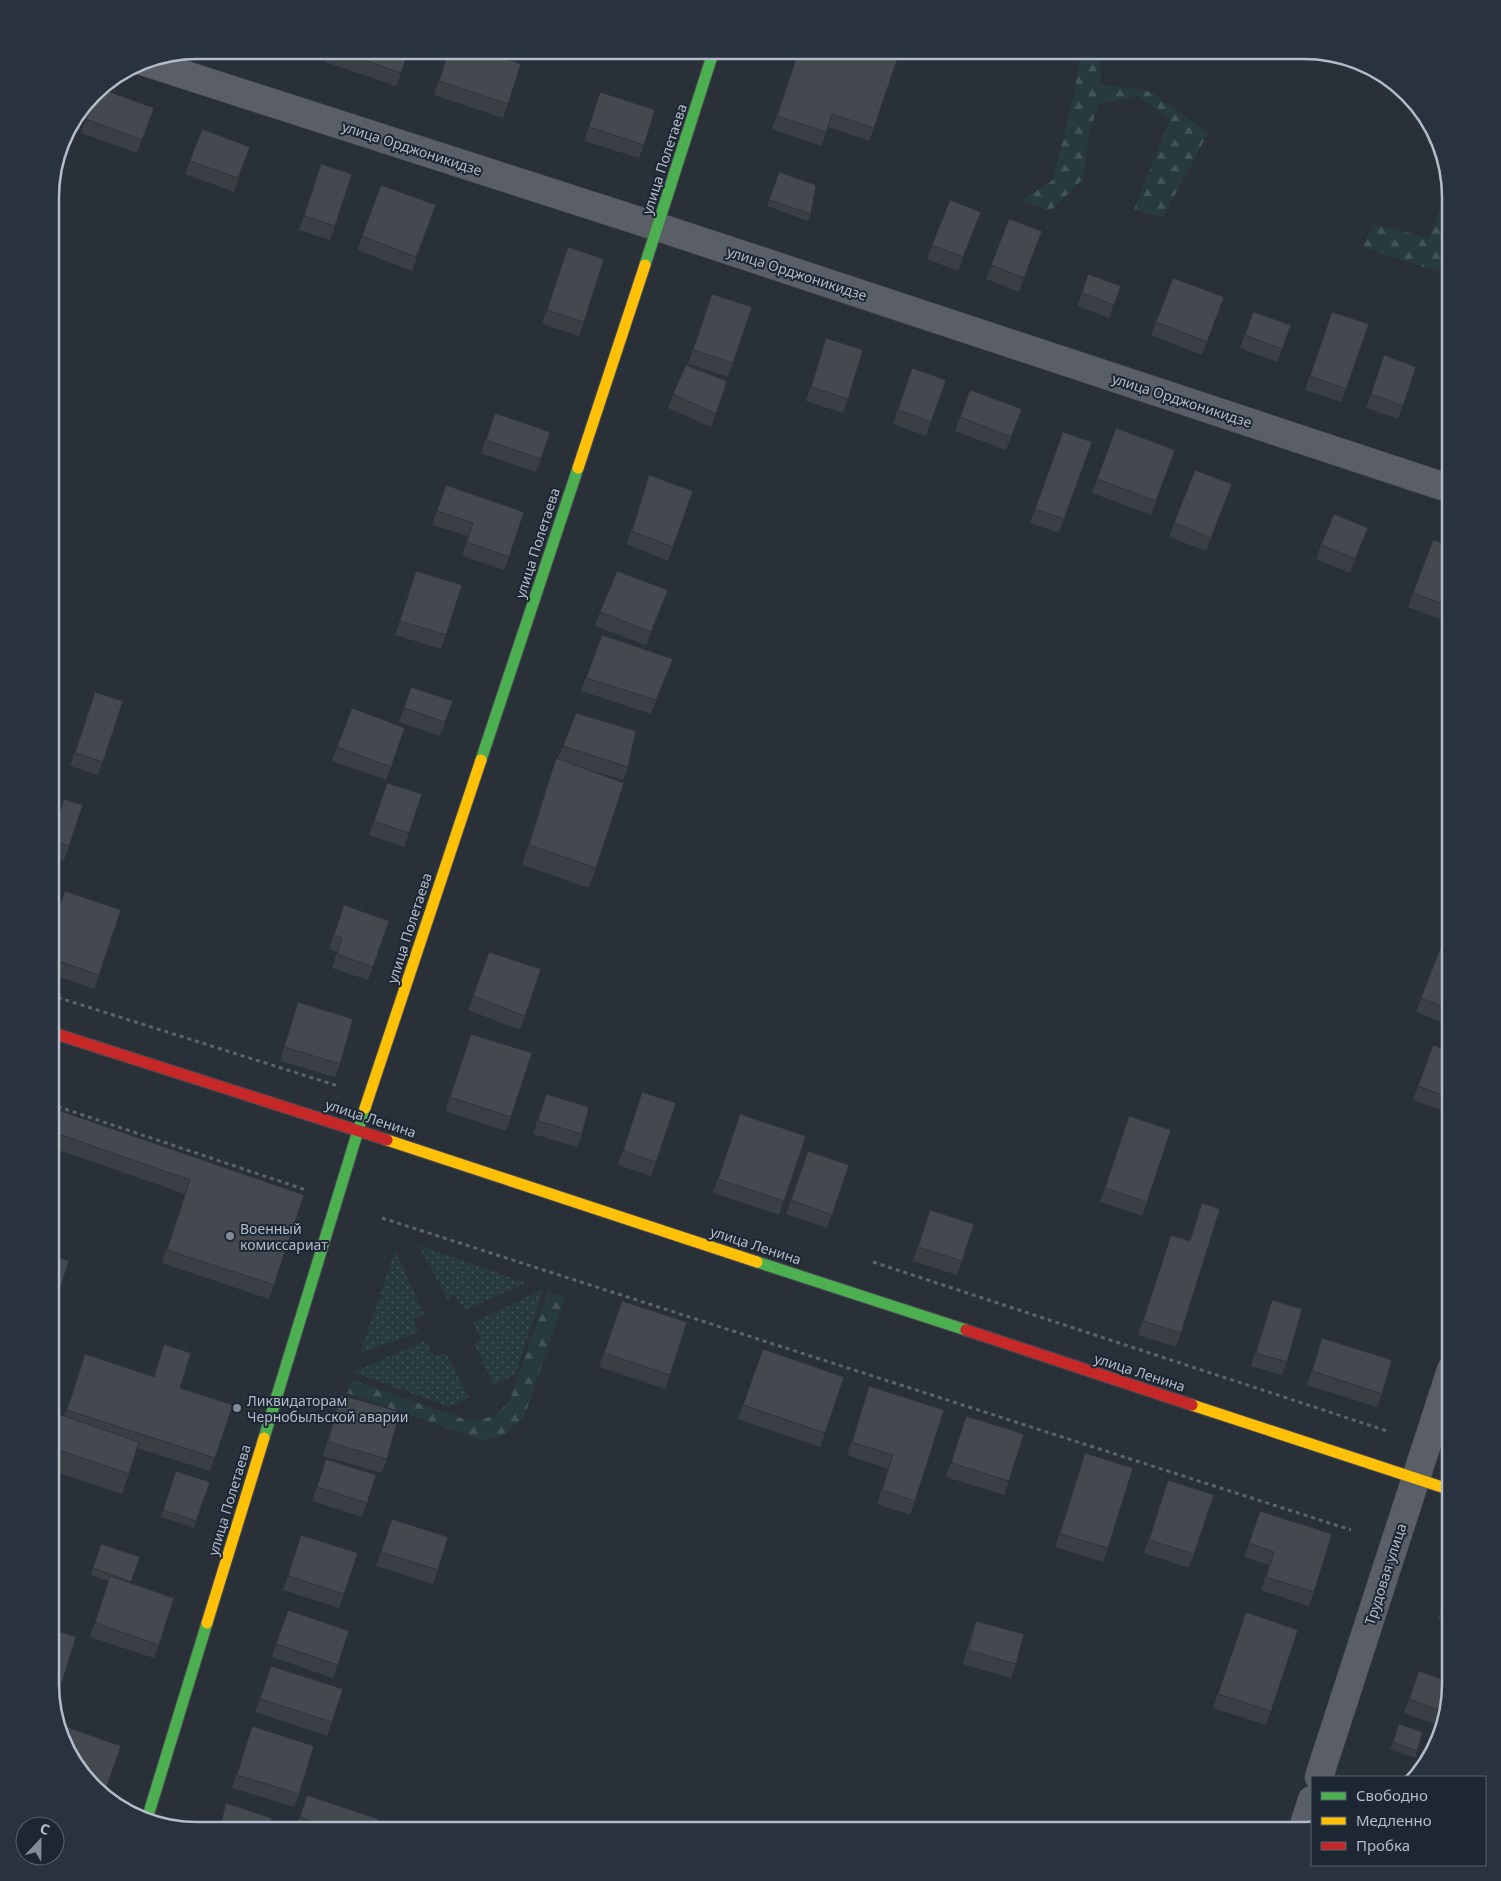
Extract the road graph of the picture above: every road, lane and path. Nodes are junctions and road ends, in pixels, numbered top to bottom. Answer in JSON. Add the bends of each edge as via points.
{"nodes":[{"id":1,"x":711,"y":59,"type":"edge"},
{"id":2,"x":155,"y":65,"type":"edge"},
{"id":3,"x":658,"y":227,"type":"junction"},
{"id":4,"x":1442,"y":486,"type":"edge"},
{"id":5,"x":59,"y":998,"type":"edge"},
{"id":6,"x":59,"y":1035,"type":"edge"},
{"id":7,"x":341,"y":1087,"type":"dead end"},
{"id":8,"x":59,"y":1107,"type":"edge"},
{"id":9,"x":358,"y":1130,"type":"junction"},
{"id":10,"x":312,"y":1192,"type":"dead end"},
{"id":11,"x":382,"y":1218,"type":"dead end"},
{"id":12,"x":871,"y":1262,"type":"dead end"},
{"id":13,"x":1442,"y":1397,"type":"edge"},
{"id":14,"x":1390,"y":1432,"type":"dead end"},
{"id":15,"x":1415,"y":1478,"type":"junction"},
{"id":16,"x":1442,"y":1487,"type":"edge"},
{"id":17,"x":1351,"y":1530,"type":"dead end"},
{"id":18,"x":1319,"y":1776,"type":"edge"},
{"id":19,"x":1311,"y":1803,"type":"edge"},
{"id":20,"x":149,"y":1814,"type":"edge"},
{"id":21,"x":1305,"y":1822,"type":"edge"}],
"edges":[{"from":1,"to":3,"type":"street","name":"улица Полетаева"},
{"from":2,"to":3,"type":"street","name":"улица Орджоникидзе"},
{"from":3,"to":4,"type":"street","name":"улица Орджоникидзе"},
{"from":3,"to":9,"type":"street","name":"улица Полетаева"},
{"from":5,"to":7,"type":"path"},
{"from":6,"to":9,"type":"street","name":"улица Ленина"},
{"from":8,"to":10,"type":"path"},
{"from":9,"to":15,"type":"street","name":"улица Ленина"},
{"from":9,"to":20,"type":"street","name":"улица Полетаева"},
{"from":11,"to":17,"type":"path"},
{"from":12,"to":14,"type":"path"},
{"from":13,"to":15,"type":"street","name":"Трудовая улица"},
{"from":15,"to":16,"type":"street","name":"улица Ленина"},
{"from":15,"to":18,"type":"street","name":"Трудовая улица"},
{"from":19,"to":21,"type":"street"}]}
